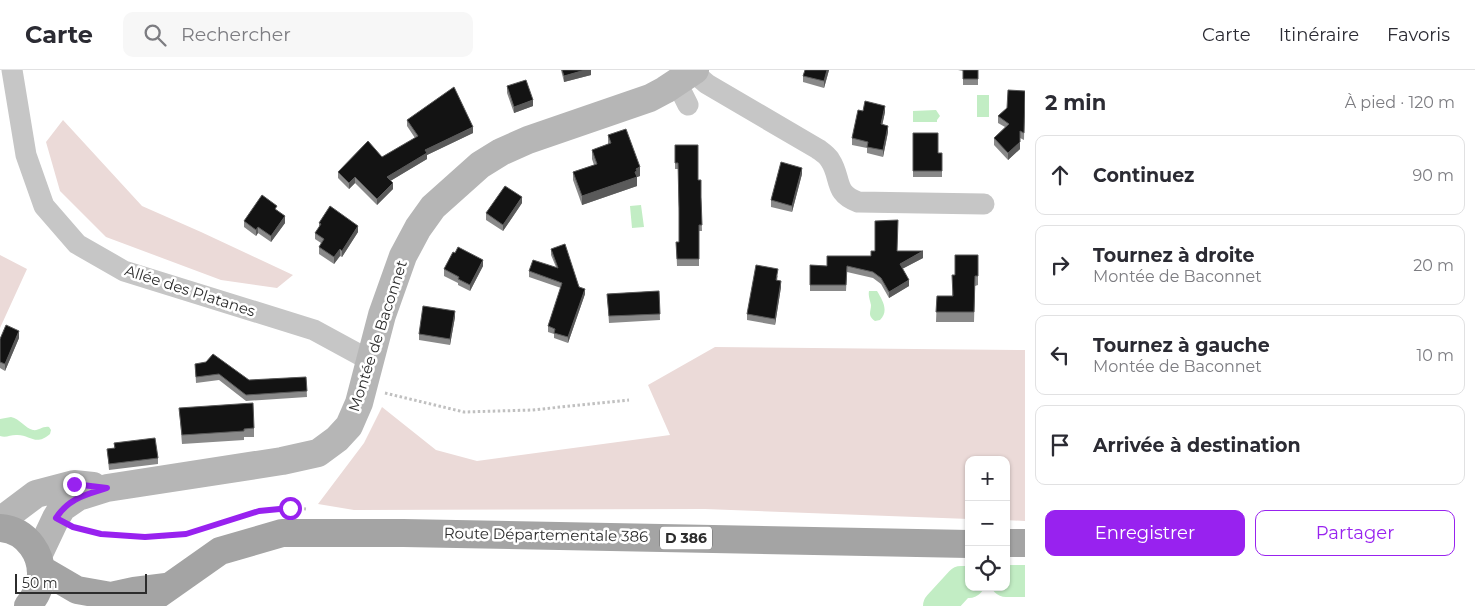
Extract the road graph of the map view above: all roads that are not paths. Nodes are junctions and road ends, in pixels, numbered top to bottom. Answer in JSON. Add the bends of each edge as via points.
{"nodes":[{"id":1,"x":12,"y":70,"type":"edge"},
{"id":2,"x":688,"y":83,"type":"edge"},
{"id":3,"x":984,"y":204,"type":"dead end"},
{"id":4,"x":371,"y":361,"type":"junction"},
{"id":5,"x":107,"y":488,"type":"junction"},
{"id":6,"x":0,"y":521,"type":"edge"},
{"id":7,"x":0,"y":528,"type":"edge"},
{"id":8,"x":1010,"y":543,"type":"edge"},
{"id":9,"x":1025,"y":543,"type":"edge"},
{"id":10,"x":965,"y":544,"type":"edge"},
{"id":11,"x":40,"y":562,"type":"junction"},
{"id":12,"x":168,"y":587,"type":"junction"},
{"id":13,"x":28,"y":606,"type":"edge"},
{"id":14,"x":142,"y":606,"type":"edge"}],
"edges":[{"from":1,"to":4,"type":"street","name":"Allée des Platanes","via":[[26,155],[44,206],[77,244],[124,271],[314,330]]},
{"from":2,"to":3,"type":"street","via":[[706,84],[818,148],[829,158],[841,190],[850,199],[858,202]]},
{"from":2,"to":4,"type":"street","name":"Montée de Baconnet","via":[[528,140],[480,165],[457,184],[433,207],[403,256],[385,305]]},
{"from":4,"to":5,"type":"street","name":"Montée de Baconnet","via":[[349,426],[318,453]]},
{"from":5,"to":6,"type":"street","name":"Montée de Baconnet","via":[[74,484],[36,494]]},
{"from":5,"to":11,"type":"street","name":"Montée de Baconnet","via":[[78,497],[62,508]]},
{"from":7,"to":11,"type":"main road","via":[[20,534],[31,543]]},
{"from":8,"to":9,"type":"main road"},
{"from":10,"to":12,"type":"main road","name":"Route Départementale 386","number":"D 386","via":[[282,533],[220,551]]},
{"from":11,"to":12,"type":"main road","name":"Route Départementale 386","number":"D 386","via":[[77,590],[111,596]]},
{"from":11,"to":13,"type":"main road","via":[[40,583]]},
{"from":12,"to":14,"type":"main road","name":"Route Départementale 386","number":"D 386"}]}
